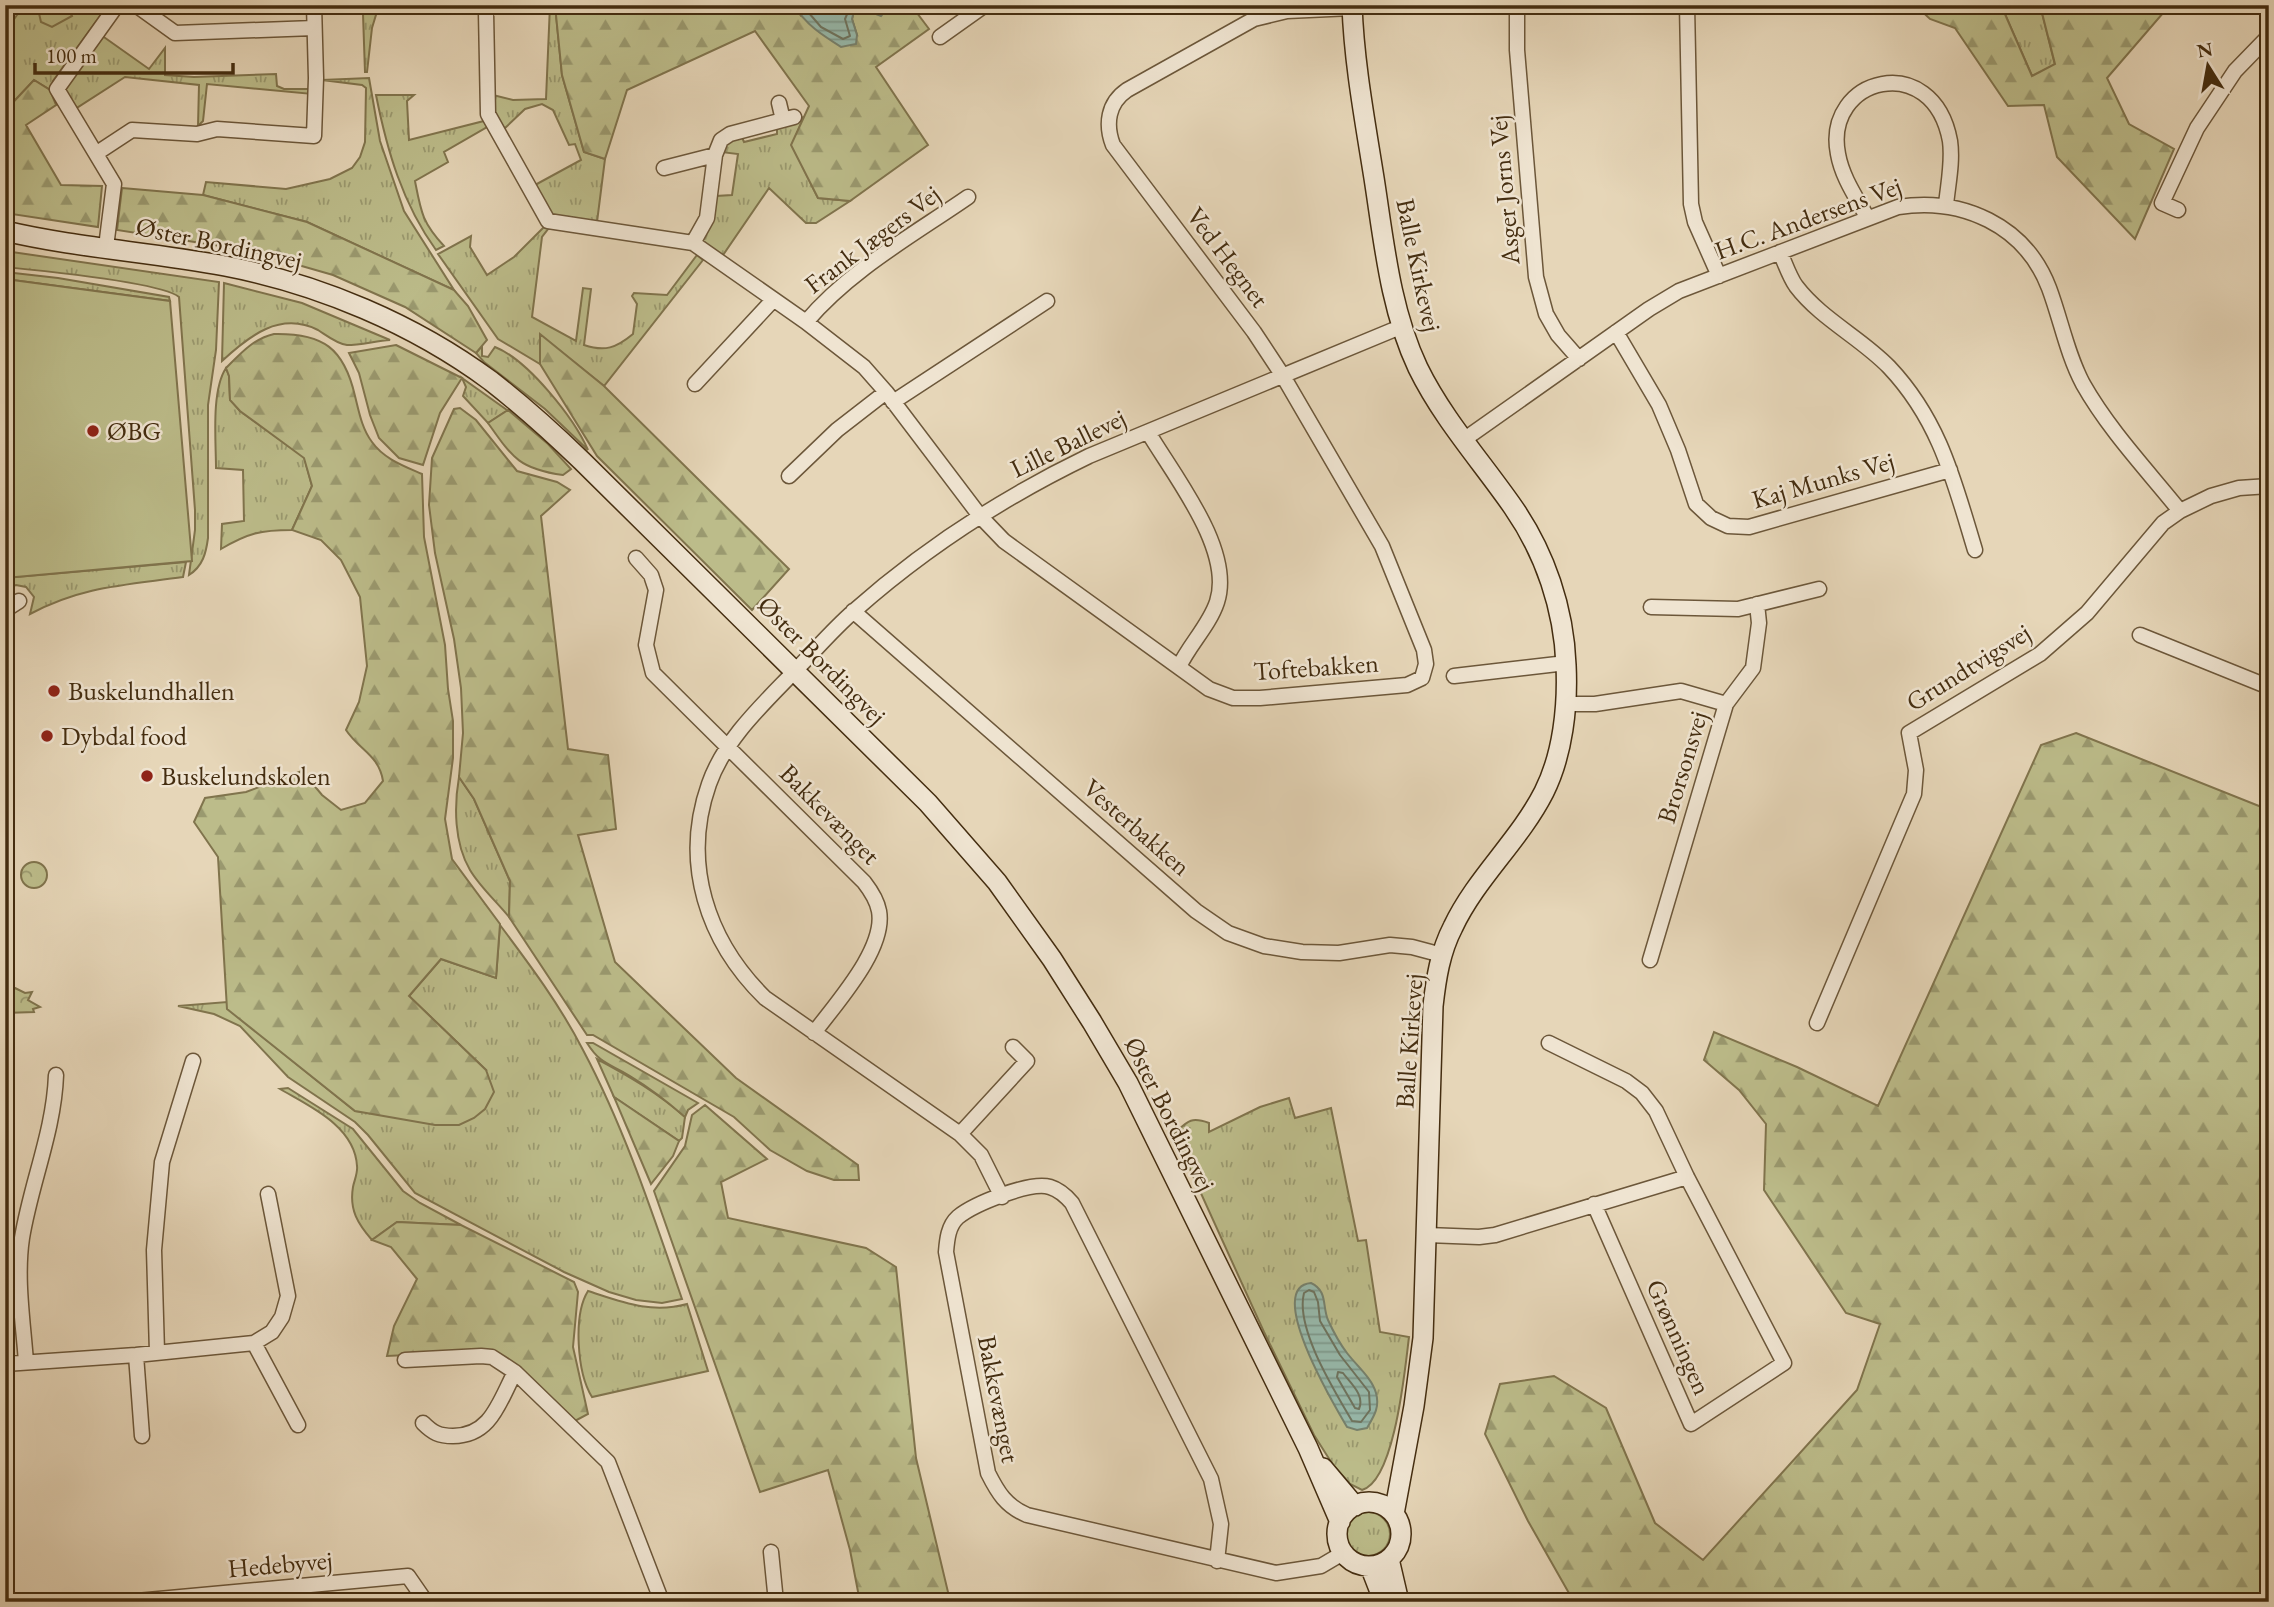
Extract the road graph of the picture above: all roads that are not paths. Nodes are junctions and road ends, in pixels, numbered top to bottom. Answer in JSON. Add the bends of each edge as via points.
{"nodes":[{"id":1,"x":117,"y":5,"type":"edge"},
{"id":2,"x":136,"y":5,"type":"edge"},
{"id":3,"x":314,"y":5,"type":"edge"},
{"id":4,"x":492,"y":5,"type":"edge"},
{"id":5,"x":985,"y":5,"type":"edge"},
{"id":6,"x":1517,"y":5,"type":"edge"},
{"id":7,"x":1687,"y":5,"type":"edge"},
{"id":8,"x":2265,"y":5,"type":"edge"},
{"id":9,"x":1352,"y":7,"type":"edge"},
{"id":10,"x":2269,"y":10,"type":"edge"},
{"id":11,"x":314,"y":28,"type":"junction"},
{"id":12,"x":2269,"y":36,"type":"edge"},
{"id":13,"x":940,"y":37,"type":"dead end"},
{"id":14,"x":779,"y":103,"type":"dead end"},
{"id":15,"x":97,"y":153,"type":"junction"},
{"id":16,"x":715,"y":155,"type":"junction"},
{"id":17,"x":664,"y":168,"type":"dead end"},
{"id":18,"x":968,"y":197,"type":"dead end"},
{"id":19,"x":1946,"y":205,"type":"junction"},
{"id":20,"x":2178,"y":210,"type":"dead end"},
{"id":21,"x":1867,"y":217,"type":"junction"},
{"id":22,"x":12,"y":234,"type":"edge"},
{"id":23,"x":692,"y":243,"type":"junction"},
{"id":24,"x":106,"y":247,"type":"junction"},
{"id":25,"x":1780,"y":252,"type":"junction"},
{"id":26,"x":1719,"y":276,"type":"junction"},
{"id":27,"x":773,"y":300,"type":"junction"},
{"id":28,"x":1047,"y":301,"type":"dead end"},
{"id":29,"x":806,"y":322,"type":"junction"},
{"id":30,"x":1403,"y":328,"type":"junction"},
{"id":31,"x":1616,"y":332,"type":"junction"},
{"id":32,"x":1579,"y":359,"type":"junction"},
{"id":33,"x":1283,"y":376,"type":"junction"},
{"id":34,"x":695,"y":384,"type":"dead end"},
{"id":35,"x":890,"y":397,"type":"junction"},
{"id":36,"x":1148,"y":432,"type":"junction"},
{"id":37,"x":1462,"y":441,"type":"junction"},
{"id":38,"x":1950,"y":470,"type":"junction"},
{"id":39,"x":789,"y":476,"type":"dead end"},
{"id":40,"x":2269,"y":486,"type":"edge"},
{"id":41,"x":2180,"y":511,"type":"junction"},
{"id":42,"x":980,"y":516,"type":"junction"},
{"id":43,"x":1975,"y":550,"type":"dead end"},
{"id":44,"x":636,"y":558,"type":"dead end"},
{"id":45,"x":1819,"y":589,"type":"dead end"},
{"id":46,"x":19,"y":601,"type":"dead end"},
{"id":47,"x":1757,"y":604,"type":"junction"},
{"id":48,"x":1651,"y":607,"type":"dead end"},
{"id":49,"x":5,"y":610,"type":"edge"},
{"id":50,"x":853,"y":611,"type":"junction"},
{"id":51,"x":2140,"y":635,"type":"dead end"},
{"id":52,"x":1566,"y":663,"type":"junction"},
{"id":53,"x":1178,"y":667,"type":"junction"},
{"id":54,"x":796,"y":670,"type":"junction"},
{"id":55,"x":1454,"y":676,"type":"dead end"},
{"id":56,"x":1422,"y":678,"type":"joint"},
{"id":57,"x":2269,"y":687,"type":"edge"},
{"id":58,"x":1566,"y":704,"type":"junction"},
{"id":59,"x":1726,"y":704,"type":"junction"},
{"id":60,"x":728,"y":746,"type":"junction"},
{"id":61,"x":1441,"y":955,"type":"junction"},
{"id":62,"x":1650,"y":960,"type":"dead end"},
{"id":63,"x":1817,"y":1023,"type":"dead end"},
{"id":64,"x":814,"y":1033,"type":"junction"},
{"id":65,"x":1549,"y":1042,"type":"dead end"},
{"id":66,"x":1013,"y":1047,"type":"dead end"},
{"id":67,"x":193,"y":1061,"type":"dead end"},
{"id":68,"x":56,"y":1075,"type":"dead end"},
{"id":69,"x":960,"y":1134,"type":"junction"},
{"id":70,"x":1687,"y":1177,"type":"junction"},
{"id":71,"x":268,"y":1194,"type":"dead end"},
{"id":72,"x":1002,"y":1197,"type":"junction"},
{"id":73,"x":1594,"y":1205,"type":"junction"},
{"id":74,"x":1427,"y":1235,"type":"junction"},
{"id":75,"x":254,"y":1343,"type":"junction"},
{"id":76,"x":157,"y":1352,"type":"junction"},
{"id":77,"x":135,"y":1355,"type":"junction"},
{"id":78,"x":405,"y":1360,"type":"dead end"},
{"id":79,"x":26,"y":1362,"type":"junction"},
{"id":80,"x":5,"y":1364,"type":"edge"},
{"id":81,"x":515,"y":1372,"type":"junction"},
{"id":82,"x":423,"y":1423,"type":"dead end"},
{"id":83,"x":298,"y":1425,"type":"dead end"},
{"id":84,"x":142,"y":1436,"type":"dead end"},
{"id":85,"x":1308,"y":1448,"type":"junction"},
{"id":86,"x":1405,"y":1454,"type":"junction"},
{"id":87,"x":1364,"y":1504,"type":"junction"},
{"id":88,"x":1394,"y":1514,"type":"junction"},
{"id":89,"x":1340,"y":1522,"type":"junction"},
{"id":90,"x":771,"y":1552,"type":"dead end"},
{"id":91,"x":1343,"y":1553,"type":"junction"},
{"id":92,"x":1389,"y":1559,"type":"junction"},
{"id":93,"x":1217,"y":1561,"type":"junction"},
{"id":94,"x":1370,"y":1566,"type":"junction"},
{"id":95,"x":289,"y":1589,"type":"junction"},
{"id":96,"x":126,"y":1602,"type":"edge"},
{"id":97,"x":302,"y":1602,"type":"edge"},
{"id":98,"x":426,"y":1602,"type":"edge"},
{"id":99,"x":662,"y":1602,"type":"edge"},
{"id":100,"x":776,"y":1602,"type":"edge"},
{"id":101,"x":1384,"y":1602,"type":"edge"},
{"id":102,"x":1399,"y":1602,"type":"edge"}],
"edges":[{"from":1,"to":15,"type":"street","via":[[57,89]]},
{"from":2,"to":11,"type":"street","via":[[175,33]]},
{"from":3,"to":11,"type":"street"},
{"from":4,"to":23,"type":"street","name":"Frank Jægers Vej","via":[[486,12],[488,114],[548,221]]},
{"from":5,"to":13,"type":"street"},
{"from":6,"to":32,"type":"street","name":"Asger Jorns Vej","via":[[1536,277],[1546,314]]},
{"from":7,"to":26,"type":"street","via":[[1691,204]]},
{"from":8,"to":10,"type":"street"},
{"from":9,"to":30,"type":"street","name":"Balle Kirkevej","via":[[1390,278]]},
{"from":9,"to":33,"type":"street","name":"Ved Hegnet","via":[[1287,11],[1254,19],[1127,90],[1115,101],[1108,118],[1113,145]]},
{"from":11,"to":15,"type":"street","via":[[314,136],[132,131]]},
{"from":12,"to":20,"type":"street","via":[[2235,71],[2197,128],[2162,203]]},
{"from":14,"to":16,"type":"street","via":[[788,118],[730,134],[721,140]]},
{"from":15,"to":24,"type":"street","via":[[114,184]]},
{"from":16,"to":17,"type":"street"},
{"from":16,"to":23,"type":"street","via":[[707,218]]},
{"from":18,"to":29,"type":"street","name":"Frank Jægers Vej","via":[[850,280]]},
{"from":19,"to":21,"type":"street","name":"H.C. Andersens Vej","via":[[1898,206]]},
{"from":19,"to":21,"type":"street","via":[[1951,160],[1944,121],[1934,101],[1914,86],[1892,82],[1869,88],[1851,102],[1838,124],[1844,176]]},
{"from":19,"to":41,"type":"street","name":"H.C. Andersens Vej","via":[[1973,212],[2020,242],[2048,287],[2082,382],[2102,415]]},
{"from":21,"to":25,"type":"street","name":"H.C. Andersens Vej"},
{"from":22,"to":24,"type":"street","name":"Øster Bordingvej"},
{"from":23,"to":27,"type":"street","name":"Frank Jægers Vej"},
{"from":24,"to":54,"type":"street","name":"Øster Bordingvej","via":[[226,266],[295,284],[365,309],[430,342],[535,416]]},
{"from":25,"to":26,"type":"street","name":"H.C. Andersens Vej"},
{"from":25,"to":38,"type":"street","via":[[1809,301],[1888,366],[1917,400]]},
{"from":26,"to":31,"type":"street","name":"H.C. Andersens Vej","via":[[1679,291]]},
{"from":27,"to":29,"type":"street","name":"Frank Jægers Vej"},
{"from":27,"to":34,"type":"street","name":"Frank Jægers Vej"},
{"from":28,"to":35,"type":"street"},
{"from":29,"to":35,"type":"street","name":"Frank Jægers Vej","via":[[848,354]]},
{"from":30,"to":33,"type":"street","name":"Lille Ballevej"},
{"from":30,"to":37,"type":"street","name":"Balle Kirkevej","via":[[1434,399]]},
{"from":31,"to":32,"type":"street","name":"H.C. Andersens Vej"},
{"from":31,"to":38,"type":"street","name":"Kaj Munks Vej","via":[[1659,405],[1696,504],[1728,526],[1749,527]]},
{"from":32,"to":37,"type":"street","name":"H.C. Andersens Vej"},
{"from":33,"to":36,"type":"street","name":"Lille Ballevej"},
{"from":33,"to":56,"type":"street","name":"Ved Hegnet","via":[[1382,547],[1424,650]]},
{"from":35,"to":39,"type":"street","via":[[837,430]]},
{"from":35,"to":42,"type":"street","name":"Frank Jægers Vej"},
{"from":36,"to":42,"type":"street","name":"Lille Ballevej","via":[[1046,477]]},
{"from":36,"to":53,"type":"street","via":[[1208,531],[1219,564],[1216,604]]},
{"from":37,"to":52,"type":"street","name":"Balle Kirkevej","via":[[1514,508],[1537,547],[1553,586]]},
{"from":38,"to":43,"type":"street"},
{"from":40,"to":41,"type":"street","via":[[2239,488]]},
{"from":41,"to":63,"type":"street","name":"Grundtvigsvej","via":[[2163,523],[2087,613],[2039,654],[1909,733],[1916,769],[1914,794]]},
{"from":42,"to":50,"type":"street","name":"Lille Ballevej"},
{"from":42,"to":53,"type":"street","name":"Toftebakken","via":[[1004,541]]},
{"from":44,"to":60,"type":"street","name":"Bakkevænget","via":[[651,575],[656,590],[646,645],[653,673]]},
{"from":45,"to":47,"type":"street"},
{"from":46,"to":49,"type":"street"},
{"from":47,"to":48,"type":"street","via":[[1738,609]]},
{"from":47,"to":59,"type":"street","via":[[1753,668]]},
{"from":50,"to":54,"type":"street","name":"Lille Ballevej"},
{"from":50,"to":61,"type":"street","name":"Vesterbakken","via":[[1196,911],[1228,933],[1264,946],[1302,952],[1339,953],[1390,945]]},
{"from":51,"to":57,"type":"street"},
{"from":52,"to":55,"type":"street"},
{"from":52,"to":58,"type":"street","name":"Balle Kirkevej"},
{"from":53,"to":56,"type":"street","name":"Toftebakken","via":[[1209,689],[1233,698],[1407,685]]},
{"from":54,"to":60,"type":"street"},
{"from":54,"to":85,"type":"street","name":"Øster Bordingvej","via":[[928,803],[997,882],[1052,959],[1128,1083]]},
{"from":58,"to":59,"type":"street","name":"Brorsonsvej","via":[[1595,704],[1668,691]]},
{"from":58,"to":61,"type":"street","name":"Balle Kirkevej","via":[[1545,790],[1470,898]]},
{"from":59,"to":62,"type":"street","name":"Brorsonsvej"},
{"from":60,"to":64,"type":"street","via":[[709,784],[701,820],[698,849],[708,915],[744,977]]},
{"from":60,"to":64,"type":"street","name":"Bakkevænget","via":[[864,882],[880,912],[873,951]]},
{"from":61,"to":74,"type":"street","name":"Balle Kirkevej","via":[[1433,1006]]},
{"from":64,"to":69,"type":"street"},
{"from":65,"to":70,"type":"street","name":"Grønningen","via":[[1642,1093],[1656,1111]]},
{"from":66,"to":69,"type":"street","via":[[1027,1061]]},
{"from":67,"to":76,"type":"street","via":[[162,1162],[154,1250]]},
{"from":68,"to":79,"type":"street","via":[[48,1135],[22,1238]]},
{"from":69,"to":72,"type":"street","via":[[981,1155]]},
{"from":70,"to":73,"type":"street"},
{"from":70,"to":73,"type":"street","name":"Grønningen","via":[[1784,1363],[1691,1424]]},
{"from":71,"to":75,"type":"street","via":[[288,1296],[272,1332]]},
{"from":72,"to":93,"type":"street","name":"Bakkevænget","via":[[1033,1185],[1062,1192],[1072,1203],[1212,1479],[1221,1524]]},
{"from":72,"to":93,"type":"street","name":"Bakkevænget","via":[[957,1218],[947,1235],[946,1252],[988,1473],[998,1494],[1027,1516]]},
{"from":73,"to":74,"type":"street","via":[[1495,1236]]},
{"from":74,"to":86,"type":"street","name":"Balle Kirkevej","via":[[1423,1338]]},
{"from":75,"to":76,"type":"street"},
{"from":75,"to":83,"type":"street"},
{"from":76,"to":77,"type":"street"},
{"from":77,"to":79,"type":"street"},
{"from":77,"to":84,"type":"street"},
{"from":78,"to":81,"type":"street","via":[[492,1357]]},
{"from":79,"to":80,"type":"street"},
{"from":81,"to":82,"type":"street","via":[[487,1424],[475,1433],[440,1436]]},
{"from":81,"to":99,"type":"street","via":[[608,1462]]},
{"from":85,"to":87,"type":"street","name":"Øster Bordingvej"},
{"from":85,"to":89,"type":"street","name":"Øster Bordingvej"},
{"from":86,"to":87,"type":"street","name":"Balle Kirkevej","via":[[1387,1485]]},
{"from":86,"to":88,"type":"street","name":"Balle Kirkevej"},
{"from":87,"to":88,"type":"street","via":[[1385,1507]]},
{"from":87,"to":89,"type":"street","via":[[1346,1512]]},
{"from":88,"to":92,"type":"street","via":[[1401,1537]]},
{"from":89,"to":91,"type":"street","via":[[1338,1543]]},
{"from":90,"to":100,"type":"street"},
{"from":91,"to":93,"type":"street","name":"Bakkevænget","via":[[1321,1566],[1276,1573]]},
{"from":91,"to":94,"type":"street"},
{"from":92,"to":94,"type":"street"},
{"from":92,"to":102,"type":"street"},
{"from":94,"to":101,"type":"street"},
{"from":95,"to":96,"type":"street","name":"Hedebyvej"},
{"from":95,"to":97,"type":"street"},
{"from":95,"to":98,"type":"street","name":"Hedebyvej","via":[[408,1576]]}]}
